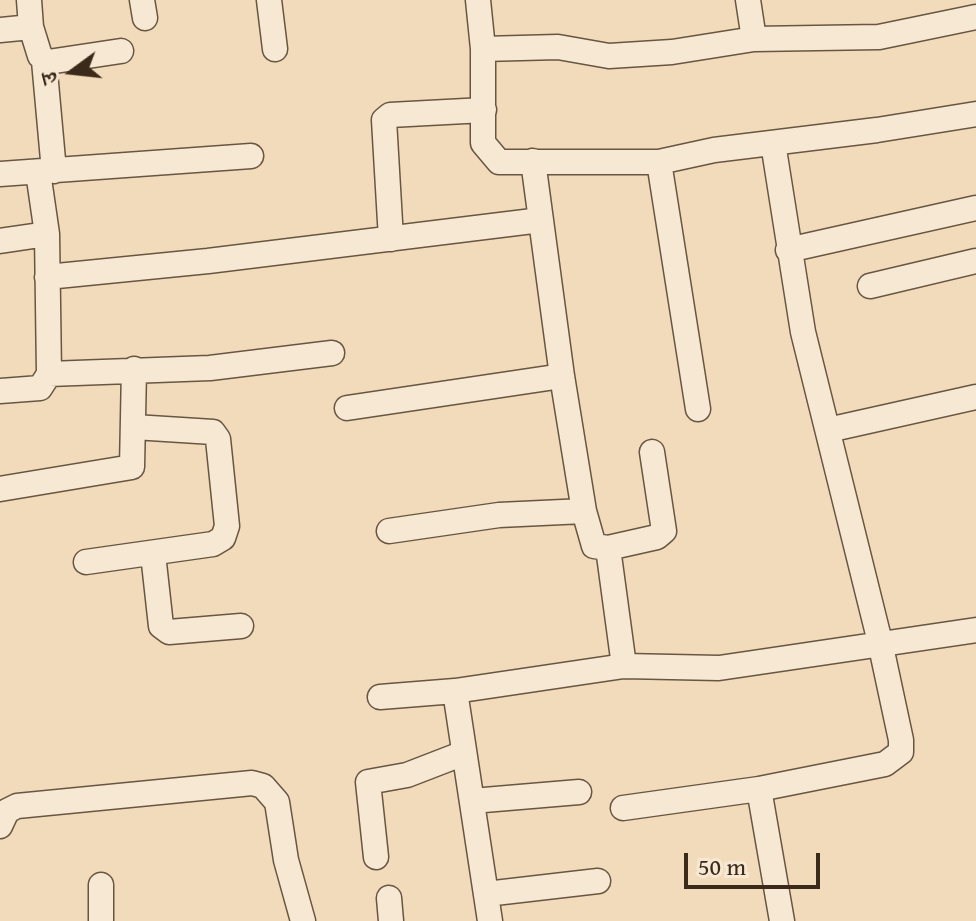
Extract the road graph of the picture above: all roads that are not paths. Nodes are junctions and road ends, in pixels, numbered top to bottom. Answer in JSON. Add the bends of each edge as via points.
{"nodes":[{"id":1,"x":29,"y":0,"type":"edge"},
{"id":2,"x":269,"y":0,"type":"edge"},
{"id":3,"x":478,"y":0,"type":"edge"},
{"id":4,"x":748,"y":0,"type":"edge"},
{"id":5,"x":976,"y":17,"type":"edge"},
{"id":6,"x":31,"y":27,"type":"junction"},
{"id":7,"x":0,"y":30,"type":"edge"},
{"id":8,"x":754,"y":39,"type":"junction"},
{"id":9,"x":275,"y":49,"type":"dead end"},
{"id":10,"x":483,"y":49,"type":"junction"},
{"id":11,"x":121,"y":51,"type":"dead end"},
{"id":12,"x":44,"y":61,"type":"junction"},
{"id":13,"x":484,"y":110,"type":"junction"},
{"id":14,"x":976,"y":114,"type":"edge"},
{"id":15,"x":773,"y":143,"type":"junction"},
{"id":16,"x":251,"y":156,"type":"dead end"},
{"id":17,"x":533,"y":161,"type":"junction"},
{"id":18,"x":659,"y":162,"type":"junction"},
{"id":19,"x":46,"y":171,"type":"junction"},
{"id":20,"x":0,"y":174,"type":"edge"},
{"id":21,"x":976,"y":208,"type":"edge"},
{"id":22,"x":541,"y":220,"type":"junction"},
{"id":23,"x":47,"y":234,"type":"junction"},
{"id":24,"x":391,"y":239,"type":"junction"},
{"id":25,"x":0,"y":241,"type":"edge"},
{"id":26,"x":788,"y":250,"type":"junction"},
{"id":27,"x":976,"y":261,"type":"edge"},
{"id":28,"x":47,"y":277,"type":"junction"},
{"id":29,"x":870,"y":286,"type":"dead end"},
{"id":30,"x":332,"y":353,"type":"dead end"},
{"id":31,"x":134,"y":369,"type":"junction"},
{"id":32,"x":49,"y":374,"type":"junction"},
{"id":33,"x":562,"y":376,"type":"junction"},
{"id":34,"x":0,"y":391,"type":"edge"},
{"id":35,"x":976,"y":397,"type":"edge"},
{"id":36,"x":347,"y":408,"type":"dead end"},
{"id":37,"x":698,"y":409,"type":"dead end"},
{"id":38,"x":134,"y":427,"type":"junction"},
{"id":39,"x":828,"y":430,"type":"junction"},
{"id":40,"x":652,"y":452,"type":"dead end"},
{"id":41,"x":0,"y":489,"type":"edge"},
{"id":42,"x":584,"y":511,"type":"junction"},
{"id":43,"x":389,"y":531,"type":"dead end"},
{"id":44,"x":608,"y":548,"type":"junction"},
{"id":45,"x":153,"y":554,"type":"junction"},
{"id":46,"x":86,"y":562,"type":"dead end"},
{"id":47,"x":241,"y":626,"type":"dead end"},
{"id":48,"x":976,"y":630,"type":"edge"},
{"id":49,"x":880,"y":642,"type":"junction"},
{"id":50,"x":624,"y":666,"type":"junction"},
{"id":51,"x":455,"y":691,"type":"junction"},
{"id":52,"x":380,"y":697,"type":"dead end"},
{"id":53,"x":464,"y":753,"type":"junction"},
{"id":54,"x":759,"y":789,"type":"junction"},
{"id":55,"x":579,"y":792,"type":"dead end"},
{"id":56,"x":472,"y":801,"type":"junction"},
{"id":57,"x":623,"y":808,"type":"dead end"},
{"id":58,"x":0,"y":826,"type":"edge"},
{"id":59,"x":376,"y":857,"type":"dead end"},
{"id":60,"x":598,"y":881,"type":"dead end"},
{"id":61,"x":101,"y":885,"type":"dead end"},
{"id":62,"x":486,"y":894,"type":"junction"},
{"id":63,"x":101,"y":921,"type":"edge"},
{"id":64,"x":303,"y":921,"type":"edge"},
{"id":65,"x":490,"y":921,"type":"edge"},
{"id":66,"x":782,"y":921,"type":"edge"}],
"edges":[{"from":1,"to":6,"type":"street"},
{"from":2,"to":9,"type":"street"},
{"from":3,"to":10,"type":"street"},
{"from":4,"to":8,"type":"street"},
{"from":5,"to":8,"type":"street","via":[[879,37]]},
{"from":6,"to":7,"type":"street"},
{"from":6,"to":12,"type":"street"},
{"from":8,"to":10,"type":"street","via":[[609,56],[558,47]]},
{"from":10,"to":13,"type":"street"},
{"from":11,"to":12,"type":"street"},
{"from":12,"to":19,"type":"street"},
{"from":13,"to":17,"type":"street","via":[[483,143],[491,155],[499,162]]},
{"from":13,"to":24,"type":"street","via":[[390,115],[384,120]]},
{"from":14,"to":15,"type":"street"},
{"from":15,"to":18,"type":"street"},
{"from":15,"to":26,"type":"street"},
{"from":16,"to":19,"type":"street"},
{"from":17,"to":18,"type":"street"},
{"from":17,"to":22,"type":"street"},
{"from":18,"to":37,"type":"street"},
{"from":19,"to":20,"type":"street"},
{"from":19,"to":23,"type":"street"},
{"from":21,"to":26,"type":"street"},
{"from":22,"to":24,"type":"street"},
{"from":22,"to":33,"type":"street"},
{"from":23,"to":25,"type":"street"},
{"from":23,"to":28,"type":"street"},
{"from":24,"to":28,"type":"street"},
{"from":26,"to":39,"type":"street"},
{"from":27,"to":29,"type":"street"},
{"from":28,"to":32,"type":"street"},
{"from":30,"to":31,"type":"street","via":[[210,368]]},
{"from":31,"to":32,"type":"street"},
{"from":31,"to":38,"type":"street"},
{"from":32,"to":34,"type":"street","via":[[40,388]]},
{"from":33,"to":36,"type":"street"},
{"from":33,"to":42,"type":"street"},
{"from":35,"to":39,"type":"street"},
{"from":38,"to":41,"type":"street","via":[[132,467]]},
{"from":38,"to":45,"type":"street","via":[[205,429],[218,439],[227,526],[223,538]]},
{"from":39,"to":49,"type":"street"},
{"from":40,"to":44,"type":"street","via":[[664,531]]},
{"from":42,"to":43,"type":"street","via":[[499,515]]},
{"from":42,"to":44,"type":"street","via":[[594,546]]},
{"from":44,"to":50,"type":"street"},
{"from":45,"to":46,"type":"street"},
{"from":45,"to":47,"type":"street","via":[[161,626],[169,632]]},
{"from":48,"to":49,"type":"street"},
{"from":49,"to":50,"type":"street","via":[[719,668]]},
{"from":49,"to":54,"type":"street","via":[[901,752],[885,764]]},
{"from":50,"to":51,"type":"street"},
{"from":51,"to":52,"type":"street"},
{"from":51,"to":53,"type":"street"},
{"from":53,"to":56,"type":"street"},
{"from":53,"to":59,"type":"street","via":[[407,775],[368,782]]},
{"from":54,"to":57,"type":"street"},
{"from":54,"to":66,"type":"street"},
{"from":55,"to":56,"type":"street"},
{"from":56,"to":62,"type":"street"},
{"from":58,"to":64,"type":"street","via":[[7,811],[17,806],[263,786],[277,802]]},
{"from":60,"to":62,"type":"street"},
{"from":61,"to":63,"type":"street"},
{"from":62,"to":65,"type":"street"}]}
